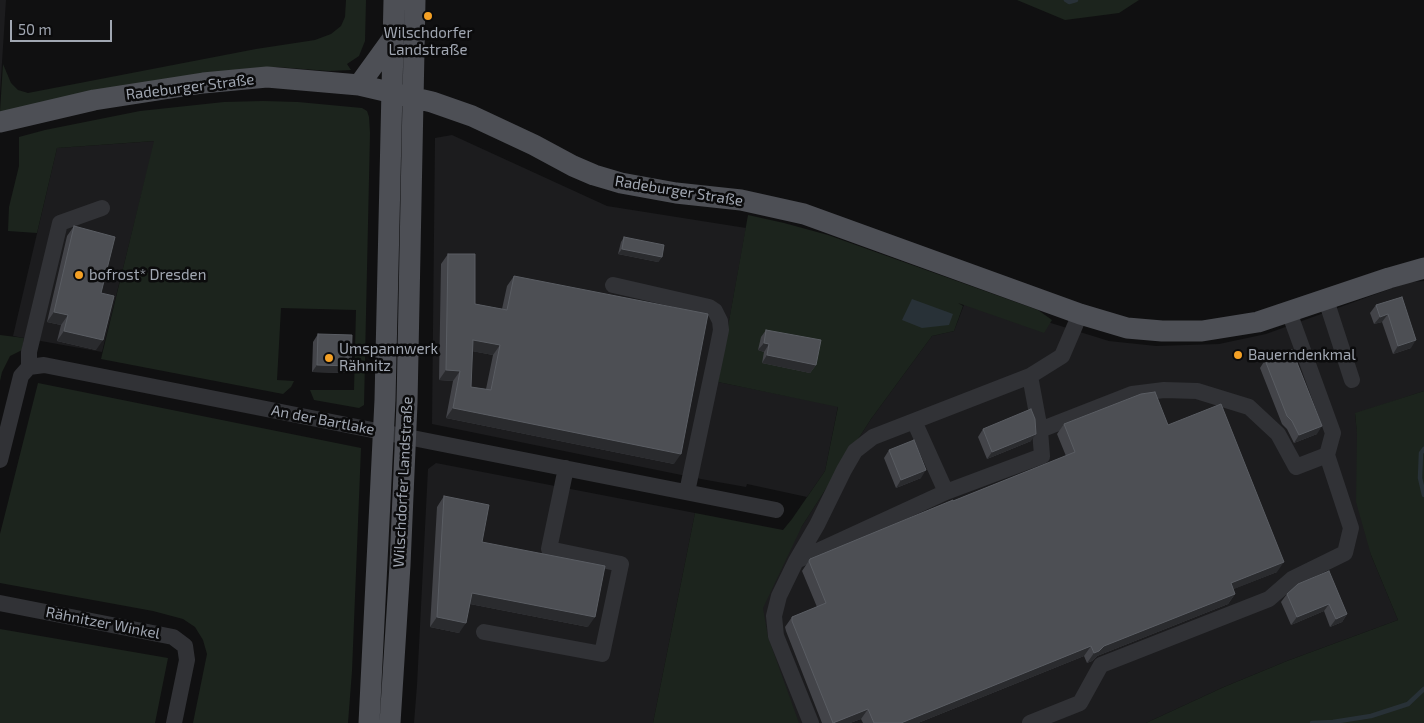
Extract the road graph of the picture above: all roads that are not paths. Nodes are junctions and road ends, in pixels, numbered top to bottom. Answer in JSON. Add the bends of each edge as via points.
{"nodes":[{"id":1,"x":394,"y":0,"type":"edge"},
{"id":2,"x":415,"y":0,"type":"edge"},
{"id":3,"x":393,"y":38,"type":"junction"},
{"id":4,"x":359,"y":85,"type":"junction"},
{"id":5,"x":392,"y":93,"type":"junction"},
{"id":6,"x":413,"y":97,"type":"junction"},
{"id":7,"x":0,"y":122,"type":"edge"},
{"id":8,"x":102,"y":208,"type":"dead end"},
{"id":9,"x":1424,"y":268,"type":"edge"},
{"id":10,"x":613,"y":285,"type":"dead end"},
{"id":11,"x":1326,"y":300,"type":"junction"},
{"id":12,"x":1288,"y":312,"type":"junction"},
{"id":13,"x":1080,"y":314,"type":"junction"},
{"id":14,"x":25,"y":372,"type":"junction"},
{"id":15,"x":1030,"y":376,"type":"junction"},
{"id":16,"x":1352,"y":380,"type":"dead end"},
{"id":17,"x":914,"y":421,"type":"junction"},
{"id":18,"x":1040,"y":430,"type":"junction"},
{"id":19,"x":383,"y":432,"type":"junction"},
{"id":20,"x":406,"y":436,"type":"junction"},
{"id":21,"x":1328,"y":455,"type":"junction"},
{"id":22,"x":0,"y":460,"type":"edge"},
{"id":23,"x":566,"y":468,"type":"junction"},
{"id":24,"x":687,"y":492,"type":"junction"},
{"id":25,"x":946,"y":492,"type":"junction"},
{"id":26,"x":776,"y":510,"type":"dead end"},
{"id":27,"x":796,"y":561,"type":"junction"},
{"id":28,"x":0,"y":603,"type":"edge"},
{"id":29,"x":484,"y":632,"type":"dead end"},
{"id":30,"x":174,"y":723,"type":"edge"},
{"id":31,"x":369,"y":723,"type":"edge"},
{"id":32,"x":390,"y":723,"type":"edge"},
{"id":33,"x":810,"y":723,"type":"edge"},
{"id":34,"x":1030,"y":723,"type":"edge"}],
"edges":[{"from":1,"to":3,"type":"main road","name":"Wilschdorfer Landstraße"},
{"from":2,"to":6,"type":"main road","name":"Wilschdorfer Landstraße"},
{"from":3,"to":4,"type":"main road"},
{"from":3,"to":5,"type":"main road","name":"Wilschdorfer Landstraße"},
{"from":4,"to":5,"type":"main road","name":"Radeburger Straße"},
{"from":4,"to":7,"type":"main road","name":"Radeburger Straße","via":[[267,77],[203,83],[94,100]]},
{"from":5,"to":6,"type":"main road","name":"Radeburger Straße"},
{"from":5,"to":19,"type":"main road","name":"Wilschdorfer Landstraße"},
{"from":6,"to":13,"type":"main road","name":"Radeburger Straße","via":[[472,116],[573,166],[621,184],[741,200],[804,214]]},
{"from":6,"to":20,"type":"main road","name":"Wilschdorfer Landstraße"},
{"from":8,"to":14,"type":"street","via":[[60,223]]},
{"from":9,"to":11,"type":"main road","name":"Radeburger Straße"},
{"from":10,"to":24,"type":"street","via":[[709,307],[720,321],[721,330]]},
{"from":11,"to":12,"type":"main road","name":"Radeburger Straße"},
{"from":11,"to":16,"type":"street"},
{"from":12,"to":13,"type":"main road","name":"Radeburger Straße","via":[[1258,322],[1202,332],[1126,328]]},
{"from":12,"to":21,"type":"street","via":[[1333,433]]},
{"from":13,"to":15,"type":"street","via":[[1062,356]]},
{"from":14,"to":19,"type":"street","name":"An der Bartlake","via":[[44,365]]},
{"from":14,"to":22,"type":"street"},
{"from":15,"to":17,"type":"street"},
{"from":15,"to":18,"type":"street"},
{"from":17,"to":25,"type":"street"},
{"from":17,"to":27,"type":"street","via":[[872,436],[854,451]]},
{"from":18,"to":21,"type":"street","via":[[1132,394],[1164,390],[1197,391],[1249,407],[1278,434],[1296,467]]},
{"from":18,"to":25,"type":"street","via":[[1042,456]]},
{"from":19,"to":20,"type":"street","name":"An der Bartlake"},
{"from":19,"to":31,"type":"main road","name":"Wilschdorfer Landstraße"},
{"from":20,"to":23,"type":"street","name":"An der Bartlake"},
{"from":20,"to":32,"type":"main road","name":"Wilschdorfer Landstraße"},
{"from":21,"to":34,"type":"street","via":[[1351,528],[1344,554],[1292,579],[1269,599],[1101,665],[1080,703]]},
{"from":23,"to":24,"type":"street","name":"An der Bartlake"},
{"from":23,"to":29,"type":"street","via":[[549,550],[621,564],[602,654]]},
{"from":24,"to":26,"type":"street","name":"An der Bartlake"},
{"from":25,"to":27,"type":"street"},
{"from":27,"to":33,"type":"street","via":[[779,596],[774,616],[776,636]]},
{"from":28,"to":30,"type":"street","name":"Rähnitzer Winkel","via":[[173,637],[185,646],[187,660]]}]}
